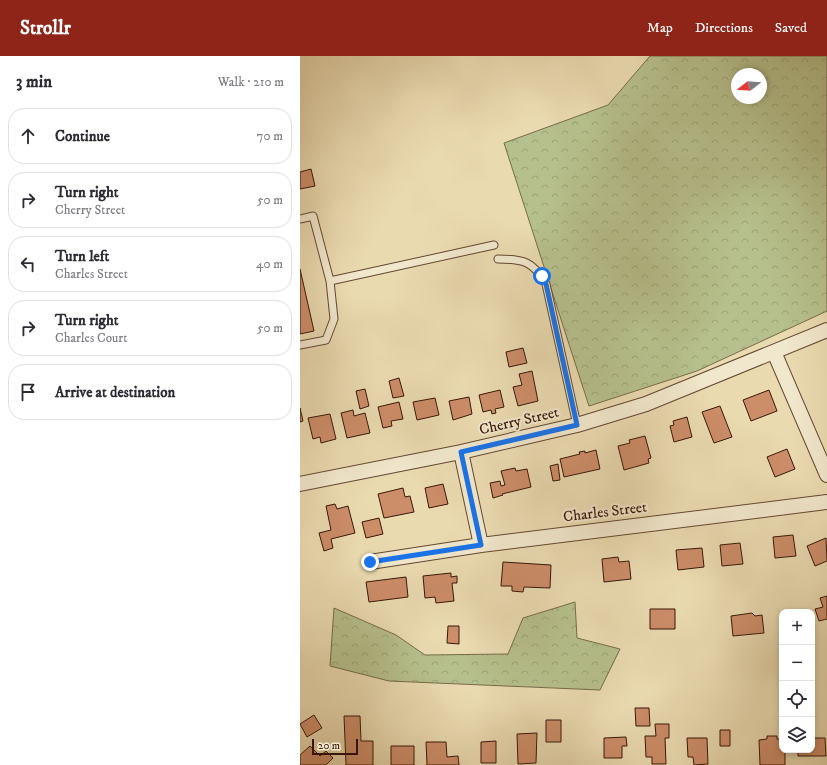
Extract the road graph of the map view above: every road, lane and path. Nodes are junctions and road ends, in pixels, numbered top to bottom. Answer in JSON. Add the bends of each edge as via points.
{"nodes":[{"id":1,"x":300,"y":219,"type":"edge"},
{"id":2,"x":494,"y":245,"type":"dead end"},
{"id":3,"x":498,"y":259,"type":"dead end"},
{"id":4,"x":330,"y":281,"type":"junction"},
{"id":5,"x":827,"y":330,"type":"edge"},
{"id":6,"x":300,"y":346,"type":"edge"},
{"id":7,"x":774,"y":352,"type":"junction"},
{"id":8,"x":577,"y":425,"type":"junction"},
{"id":9,"x":461,"y":452,"type":"junction"},
{"id":10,"x":827,"y":475,"type":"edge"},
{"id":11,"x":300,"y":484,"type":"edge"},
{"id":12,"x":827,"y":502,"type":"edge"},
{"id":13,"x":481,"y":545,"type":"junction"},
{"id":14,"x":370,"y":562,"type":"dead end"}],
"edges":[{"from":1,"to":4,"type":"lane","via":[[313,216]]},
{"from":2,"to":4,"type":"lane"},
{"from":3,"to":8,"type":"lane","via":[[528,262],[546,284]]},
{"from":4,"to":6,"type":"lane","via":[[334,319],[326,340]]},
{"from":5,"to":7,"type":"street","name":"Cherry Street"},
{"from":7,"to":8,"type":"street","name":"Cherry Street","via":[[646,404]]},
{"from":7,"to":10,"type":"street"},
{"from":8,"to":9,"type":"street","name":"Cherry Street"},
{"from":9,"to":11,"type":"street","name":"Cherry Street"},
{"from":9,"to":13,"type":"street"},
{"from":12,"to":13,"type":"street","name":"Charles Street"},
{"from":13,"to":14,"type":"street","name":"Charles Street"}]}
